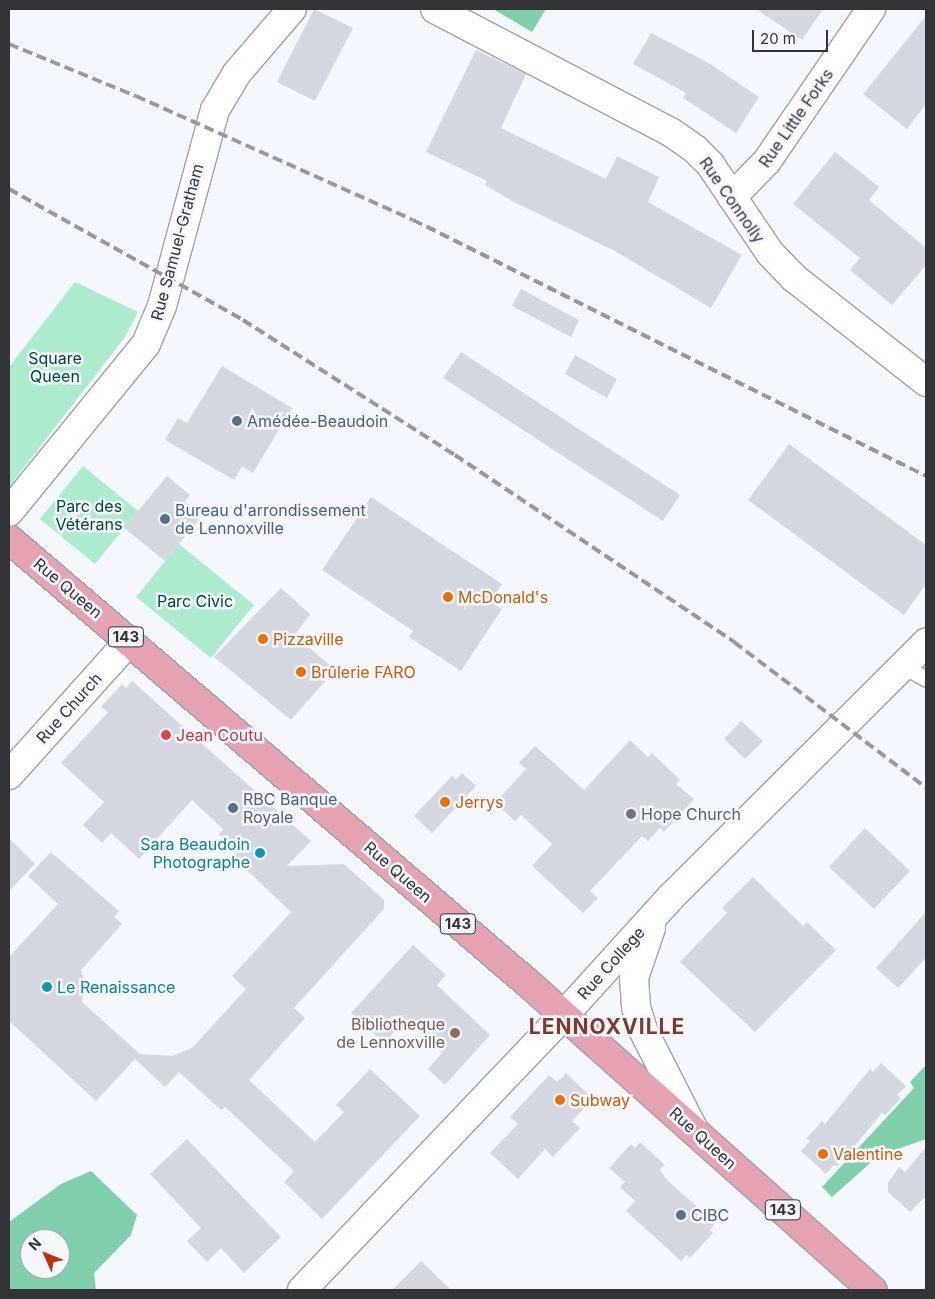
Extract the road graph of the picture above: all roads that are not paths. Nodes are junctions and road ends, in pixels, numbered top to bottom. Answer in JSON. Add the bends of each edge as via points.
{"nodes":[{"id":1,"x":292,"y":9,"type":"edge"},
{"id":2,"x":435,"y":9,"type":"edge"},
{"id":3,"x":871,"y":9,"type":"edge"},
{"id":4,"x":732,"y":197,"type":"junction"},
{"id":5,"x":926,"y":382,"type":"edge"},
{"id":6,"x":9,"y":512,"type":"edge"},
{"id":7,"x":9,"y":539,"type":"edge"},
{"id":8,"x":130,"y":640,"type":"junction"},
{"id":9,"x":926,"y":643,"type":"edge"},
{"id":10,"x":915,"y":672,"type":"edge"},
{"id":11,"x":9,"y":775,"type":"edge"},
{"id":12,"x":662,"y":908,"type":"junction"},
{"id":13,"x":564,"y":1014,"type":"junction"},
{"id":14,"x":694,"y":1130,"type":"junction"},
{"id":15,"x":302,"y":1290,"type":"edge"},
{"id":16,"x":872,"y":1290,"type":"edge"}],
"edges":[{"from":1,"to":6,"type":"street","name":"Rue Samuel-Gratham","via":[[237,73],[215,110],[202,146],[165,296],[146,344]]},
{"from":2,"to":4,"type":"street","name":"Rue Connolly","via":[[672,133],[710,164]]},
{"from":3,"to":4,"type":"street","name":"Rue Little Forks","via":[[767,161]]},
{"from":4,"to":5,"type":"street","name":"Rue Connolly","via":[[770,253],[794,278]]},
{"from":7,"to":8,"type":"main road","name":"Rue Queen","number":"143"},
{"from":8,"to":11,"type":"street","name":"Rue Church"},
{"from":8,"to":13,"type":"main road","name":"Rue Queen","number":"143"},
{"from":9,"to":10,"type":"street","name":"Rue College"},
{"from":10,"to":12,"type":"street","name":"Rue College"},
{"from":12,"to":13,"type":"street","name":"Rue College"},
{"from":12,"to":14,"type":"street","via":[[638,961],[636,1007],[643,1030]]},
{"from":13,"to":14,"type":"main road","name":"Rue Queen","number":"143"},
{"from":13,"to":15,"type":"street","name":"Rue College"},
{"from":14,"to":16,"type":"main road","name":"Rue Queen","number":"143"}]}
